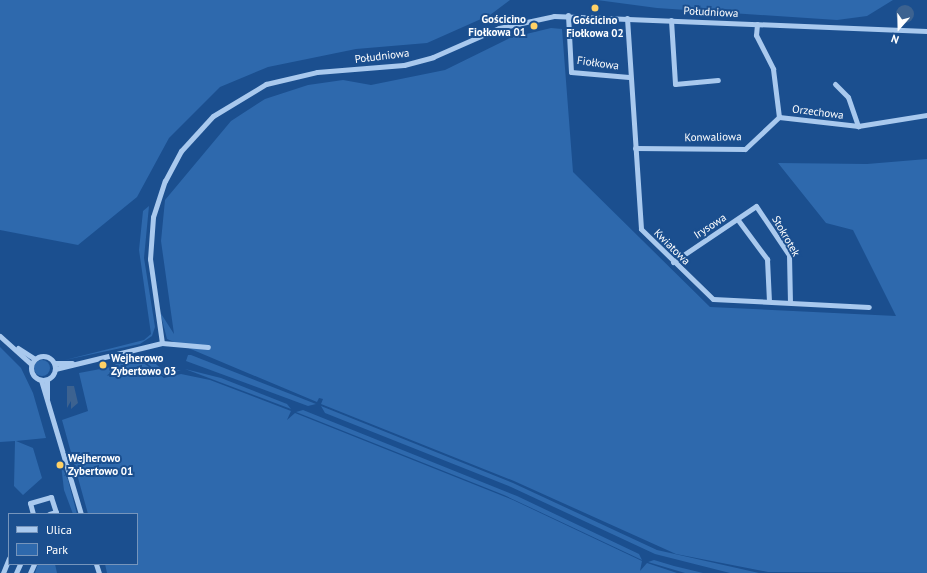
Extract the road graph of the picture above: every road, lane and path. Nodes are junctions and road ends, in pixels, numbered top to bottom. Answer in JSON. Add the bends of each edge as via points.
{"nodes":[{"id":1,"x":568,"y":15,"type":"junction"},
{"id":2,"x":627,"y":18,"type":"junction"},
{"id":3,"x":671,"y":20,"type":"junction"},
{"id":4,"x":756,"y":24,"type":"junction"},
{"id":5,"x":927,"y":32,"type":"edge"},
{"id":6,"x":629,"y":77,"type":"junction"},
{"id":7,"x":718,"y":80,"type":"dead end"},
{"id":8,"x":835,"y":84,"type":"dead end"},
{"id":9,"x":927,"y":115,"type":"edge"},
{"id":10,"x":779,"y":117,"type":"junction"},
{"id":11,"x":858,"y":126,"type":"junction"},
{"id":12,"x":636,"y":148,"type":"junction"},
{"id":13,"x":756,"y":206,"type":"joint"},
{"id":14,"x":738,"y":220,"type":"junction"},
{"id":15,"x":673,"y":262,"type":"junction"},
{"id":16,"x":769,"y":301,"type":"junction"},
{"id":17,"x":790,"y":301,"type":"junction"},
{"id":18,"x":869,"y":307,"type":"dead end"},
{"id":19,"x":0,"y":336,"type":"edge"},
{"id":20,"x":162,"y":343,"type":"junction"},
{"id":21,"x":14,"y":346,"type":"junction"},
{"id":22,"x":208,"y":347,"type":"dead end"},
{"id":23,"x":35,"y":359,"type":"junction"},
{"id":24,"x":31,"y":364,"type":"junction"},
{"id":25,"x":54,"y":366,"type":"junction"},
{"id":26,"x":41,"y":380,"type":"junction"},
{"id":27,"x":47,"y":380,"type":"junction"},
{"id":28,"x":47,"y":401,"type":"junction"},
{"id":29,"x":33,"y":513,"type":"edge"},
{"id":30,"x":52,"y":513,"type":"edge"},
{"id":31,"x":80,"y":513,"type":"edge"},
{"id":32,"x":8,"y":560,"type":"edge"},
{"id":33,"x":3,"y":573,"type":"edge"}],
"edges":[{"from":1,"to":2,"type":"street","name":"Południowa"},
{"from":1,"to":6,"type":"street","name":"Fiołkowa","via":[[571,72]]},
{"from":1,"to":20,"type":"street","name":"Południowa","via":[[510,25],[404,65],[302,74],[250,91],[213,116],[181,151],[163,186],[152,228],[150,275]]},
{"from":2,"to":3,"type":"street","name":"Południowa"},
{"from":2,"to":6,"type":"street","name":"Kwiatowa"},
{"from":3,"to":4,"type":"street","name":"Południowa"},
{"from":3,"to":7,"type":"street","via":[[674,84]]},
{"from":4,"to":5,"type":"street","name":"Południowa"},
{"from":4,"to":10,"type":"street","name":"Orzechowa","via":[[756,35],[773,69]]},
{"from":6,"to":12,"type":"street","name":"Kwiatowa"},
{"from":8,"to":11,"type":"street","via":[[848,97]]},
{"from":9,"to":11,"type":"street","name":"Orzechowa"},
{"from":10,"to":11,"type":"street","name":"Orzechowa"},
{"from":10,"to":12,"type":"street","name":"Konwaliowa","via":[[745,149]]},
{"from":12,"to":15,"type":"street","name":"Kwiatowa","via":[[641,229]]},
{"from":13,"to":14,"type":"street","name":"Irysowa"},
{"from":13,"to":17,"type":"street","name":"Stokrotek","via":[[789,255]]},
{"from":14,"to":15,"type":"street","name":"Irysowa"},
{"from":14,"to":16,"type":"street","via":[[767,259]]},
{"from":15,"to":16,"type":"street","name":"Kwiatowa","via":[[713,299]]},
{"from":16,"to":17,"type":"street","name":"Kwiatowa"},
{"from":17,"to":18,"type":"street","name":"Kwiatowa"},
{"from":19,"to":21,"type":"street"},
{"from":20,"to":22,"type":"street"},
{"from":20,"to":25,"type":"street"},
{"from":21,"to":23,"type":"street"},
{"from":21,"to":24,"type":"street"},
{"from":23,"to":24,"type":"street"},
{"from":23,"to":25,"type":"street","via":[[45,356]]},
{"from":24,"to":26,"type":"street","via":[[32,374]]},
{"from":25,"to":27,"type":"street"},
{"from":26,"to":27,"type":"street"},
{"from":26,"to":28,"type":"street"},
{"from":27,"to":28,"type":"street"},
{"from":28,"to":31,"type":"street"},
{"from":29,"to":30,"type":"street","via":[[30,503],[51,497],[56,512]]},
{"from":32,"to":33,"type":"street"}]}
